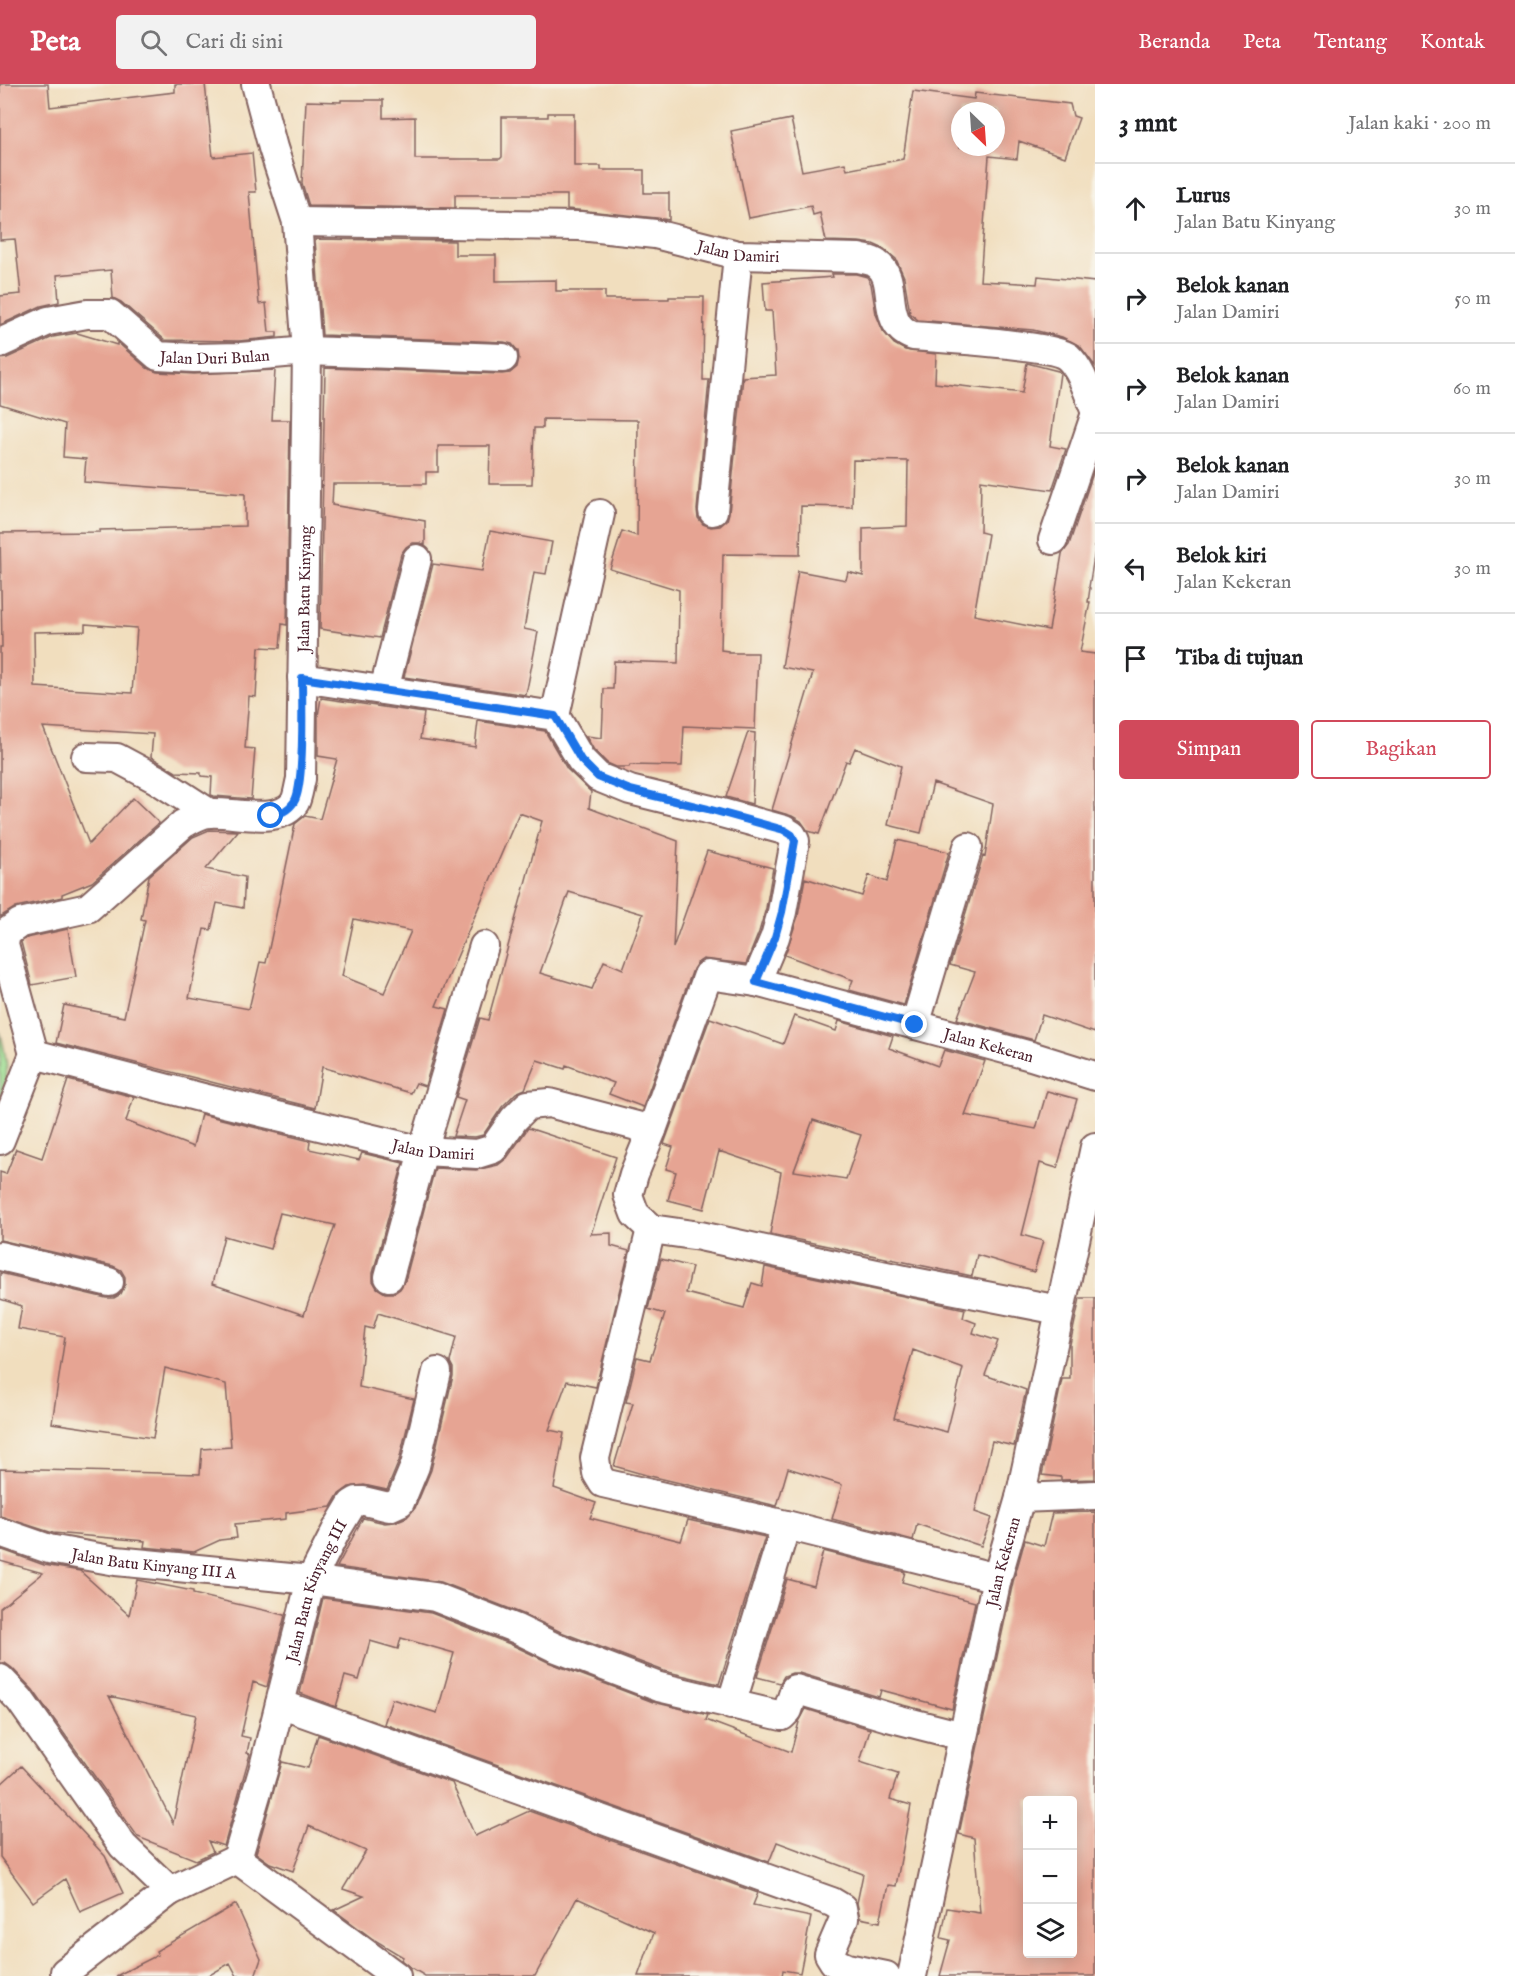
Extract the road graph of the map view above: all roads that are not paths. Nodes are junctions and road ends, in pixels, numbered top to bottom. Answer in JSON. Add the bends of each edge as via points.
{"nodes":[{"id":1,"x":256,"y":84,"type":"edge"},
{"id":2,"x":297,"y":222,"type":"junction"},
{"id":3,"x":738,"y":255,"type":"junction"},
{"id":4,"x":0,"y":343,"type":"edge"},
{"id":5,"x":307,"y":351,"type":"junction"},
{"id":6,"x":503,"y":358,"type":"dead end"},
{"id":7,"x":1095,"y":410,"type":"edge"},
{"id":8,"x":1095,"y":416,"type":"edge"},
{"id":9,"x":713,"y":512,"type":"dead end"},
{"id":10,"x":600,"y":513,"type":"dead end"},
{"id":11,"x":1053,"y":540,"type":"dead end"},
{"id":12,"x":417,"y":559,"type":"dead end"},
{"id":13,"x":302,"y":678,"type":"junction"},
{"id":14,"x":384,"y":690,"type":"junction"},
{"id":15,"x":555,"y":716,"type":"junction"},
{"id":16,"x":86,"y":757,"type":"dead end"},
{"id":17,"x":210,"y":813,"type":"junction"},
{"id":18,"x":968,"y":847,"type":"dead end"},
{"id":19,"x":484,"y":946,"type":"dead end"},
{"id":20,"x":756,"y":982,"type":"junction"},
{"id":21,"x":915,"y":1025,"type":"junction"},
{"id":22,"x":34,"y":1054,"type":"junction"},
{"id":23,"x":1095,"y":1077,"type":"edge"},
{"id":24,"x":652,"y":1130,"type":"junction"},
{"id":25,"x":0,"y":1140,"type":"edge"},
{"id":26,"x":1095,"y":1147,"type":"edge"},
{"id":27,"x":423,"y":1151,"type":"junction"},
{"id":28,"x":651,"y":1229,"type":"junction"},
{"id":29,"x":0,"y":1256,"type":"edge"},
{"id":30,"x":388,"y":1277,"type":"dead end"},
{"id":31,"x":109,"y":1282,"type":"dead end"},
{"id":32,"x":1059,"y":1310,"type":"junction"},
{"id":33,"x":437,"y":1372,"type":"dead end"},
{"id":34,"x":1095,"y":1495,"type":"edge"},
{"id":35,"x":1020,"y":1498,"type":"junction"},
{"id":36,"x":786,"y":1525,"type":"junction"},
{"id":37,"x":0,"y":1532,"type":"edge"},
{"id":38,"x":997,"y":1578,"type":"junction"},
{"id":39,"x":311,"y":1580,"type":"junction"},
{"id":40,"x":0,"y":1679,"type":"edge"},
{"id":41,"x":280,"y":1704,"type":"junction"},
{"id":42,"x":731,"y":1705,"type":"junction"},
{"id":43,"x":963,"y":1736,"type":"junction"},
{"id":44,"x":237,"y":1859,"type":"junction"},
{"id":45,"x":170,"y":1891,"type":"junction"},
{"id":46,"x":65,"y":1972,"type":"dead end"},
{"id":47,"x":396,"y":1976,"type":"edge"},
{"id":48,"x":886,"y":1976,"type":"edge"},
{"id":49,"x":912,"y":1976,"type":"edge"}],
"edges":[{"from":1,"to":2,"type":"street","name":"Jalan Batu Kinyang"},
{"from":2,"to":3,"type":"street","name":"Jalan Damiri","via":[[580,226],[655,234]]},
{"from":2,"to":5,"type":"street","name":"Jalan Batu Kinyang"},
{"from":3,"to":7,"type":"street","name":"Jalan Damiri","via":[[859,258],[876,262],[883,269],[896,322],[903,332],[1064,354],[1076,366]]},
{"from":3,"to":9,"type":"street"},
{"from":4,"to":5,"type":"street","name":"Jalan Duri Bulan","via":[[48,321],[110,314],[158,356],[240,357]]},
{"from":5,"to":6,"type":"street","name":"Jalan Duri Bulan"},
{"from":5,"to":13,"type":"street","name":"Jalan Batu Kinyang"},
{"from":8,"to":11,"type":"street"},
{"from":10,"to":15,"type":"street"},
{"from":12,"to":14,"type":"street"},
{"from":13,"to":14,"type":"street"},
{"from":13,"to":17,"type":"street","name":"Jalan Batu Kinyang","via":[[301,779],[295,801],[285,812],[271,816]]},
{"from":14,"to":15,"type":"street"},
{"from":15,"to":20,"type":"street","via":[[581,760],[598,777],[630,790],[792,835],[795,841],[782,912]]},
{"from":16,"to":17,"type":"street","via":[[117,758]]},
{"from":17,"to":22,"type":"street","name":"Jalan Batu Kinyang","via":[[183,824],[88,908],[20,923],[6,933],[4,945]]},
{"from":18,"to":21,"type":"street"},
{"from":19,"to":27,"type":"street"},
{"from":20,"to":21,"type":"street","name":"Jalan Kekeran"},
{"from":20,"to":24,"type":"street","name":"Jalan Kekeran","via":[[708,975]]},
{"from":21,"to":23,"type":"street","name":"Jalan Kekeran"},
{"from":22,"to":25,"type":"street"},
{"from":22,"to":27,"type":"street","name":"Jalan Damiri"},
{"from":24,"to":27,"type":"street","name":"Jalan Damiri","via":[[549,1103],[528,1105],[493,1149],[477,1155]]},
{"from":24,"to":28,"type":"street","via":[[628,1196],[635,1214]]},
{"from":26,"to":32,"type":"street","name":"Jalan Kekeran"},
{"from":27,"to":30,"type":"street"},
{"from":28,"to":32,"type":"street"},
{"from":28,"to":36,"type":"street","via":[[595,1458],[597,1473],[603,1483]]},
{"from":29,"to":31,"type":"street"},
{"from":32,"to":35,"type":"street","name":"Jalan Kekeran"},
{"from":33,"to":39,"type":"street","name":"Jalan Batu Kinyang III","via":[[415,1466],[400,1502],[388,1507],[364,1500],[352,1504]]},
{"from":34,"to":35,"type":"street"},
{"from":35,"to":38,"type":"street","name":"Jalan Kekeran"},
{"from":36,"to":38,"type":"street"},
{"from":36,"to":42,"type":"street"},
{"from":37,"to":39,"type":"street","name":"Jalan Batu Kinyang III A","via":[[49,1549],[116,1561]]},
{"from":38,"to":43,"type":"street","name":"Jalan Kekeran"},
{"from":39,"to":41,"type":"street","name":"Jalan Batu Kinyang III"},
{"from":39,"to":42,"type":"street","name":"Jalan Batu Kinyang III A","via":[[435,1597],[659,1687]]},
{"from":40,"to":45,"type":"street","via":[[20,1700],[123,1846]]},
{"from":41,"to":44,"type":"street","name":"Jalan Batu Kinyang III"},
{"from":41,"to":48,"type":"street","via":[[832,1902],[842,1908],[844,1919],[829,1954],[834,1962]]},
{"from":42,"to":43,"type":"street","name":"Jalan Batu Kinyang III A","via":[[782,1716],[795,1689]]},
{"from":43,"to":49,"type":"street","name":"Jalan Kekeran"},
{"from":44,"to":45,"type":"street"},
{"from":44,"to":47,"type":"street"},
{"from":45,"to":46,"type":"street"}]}
